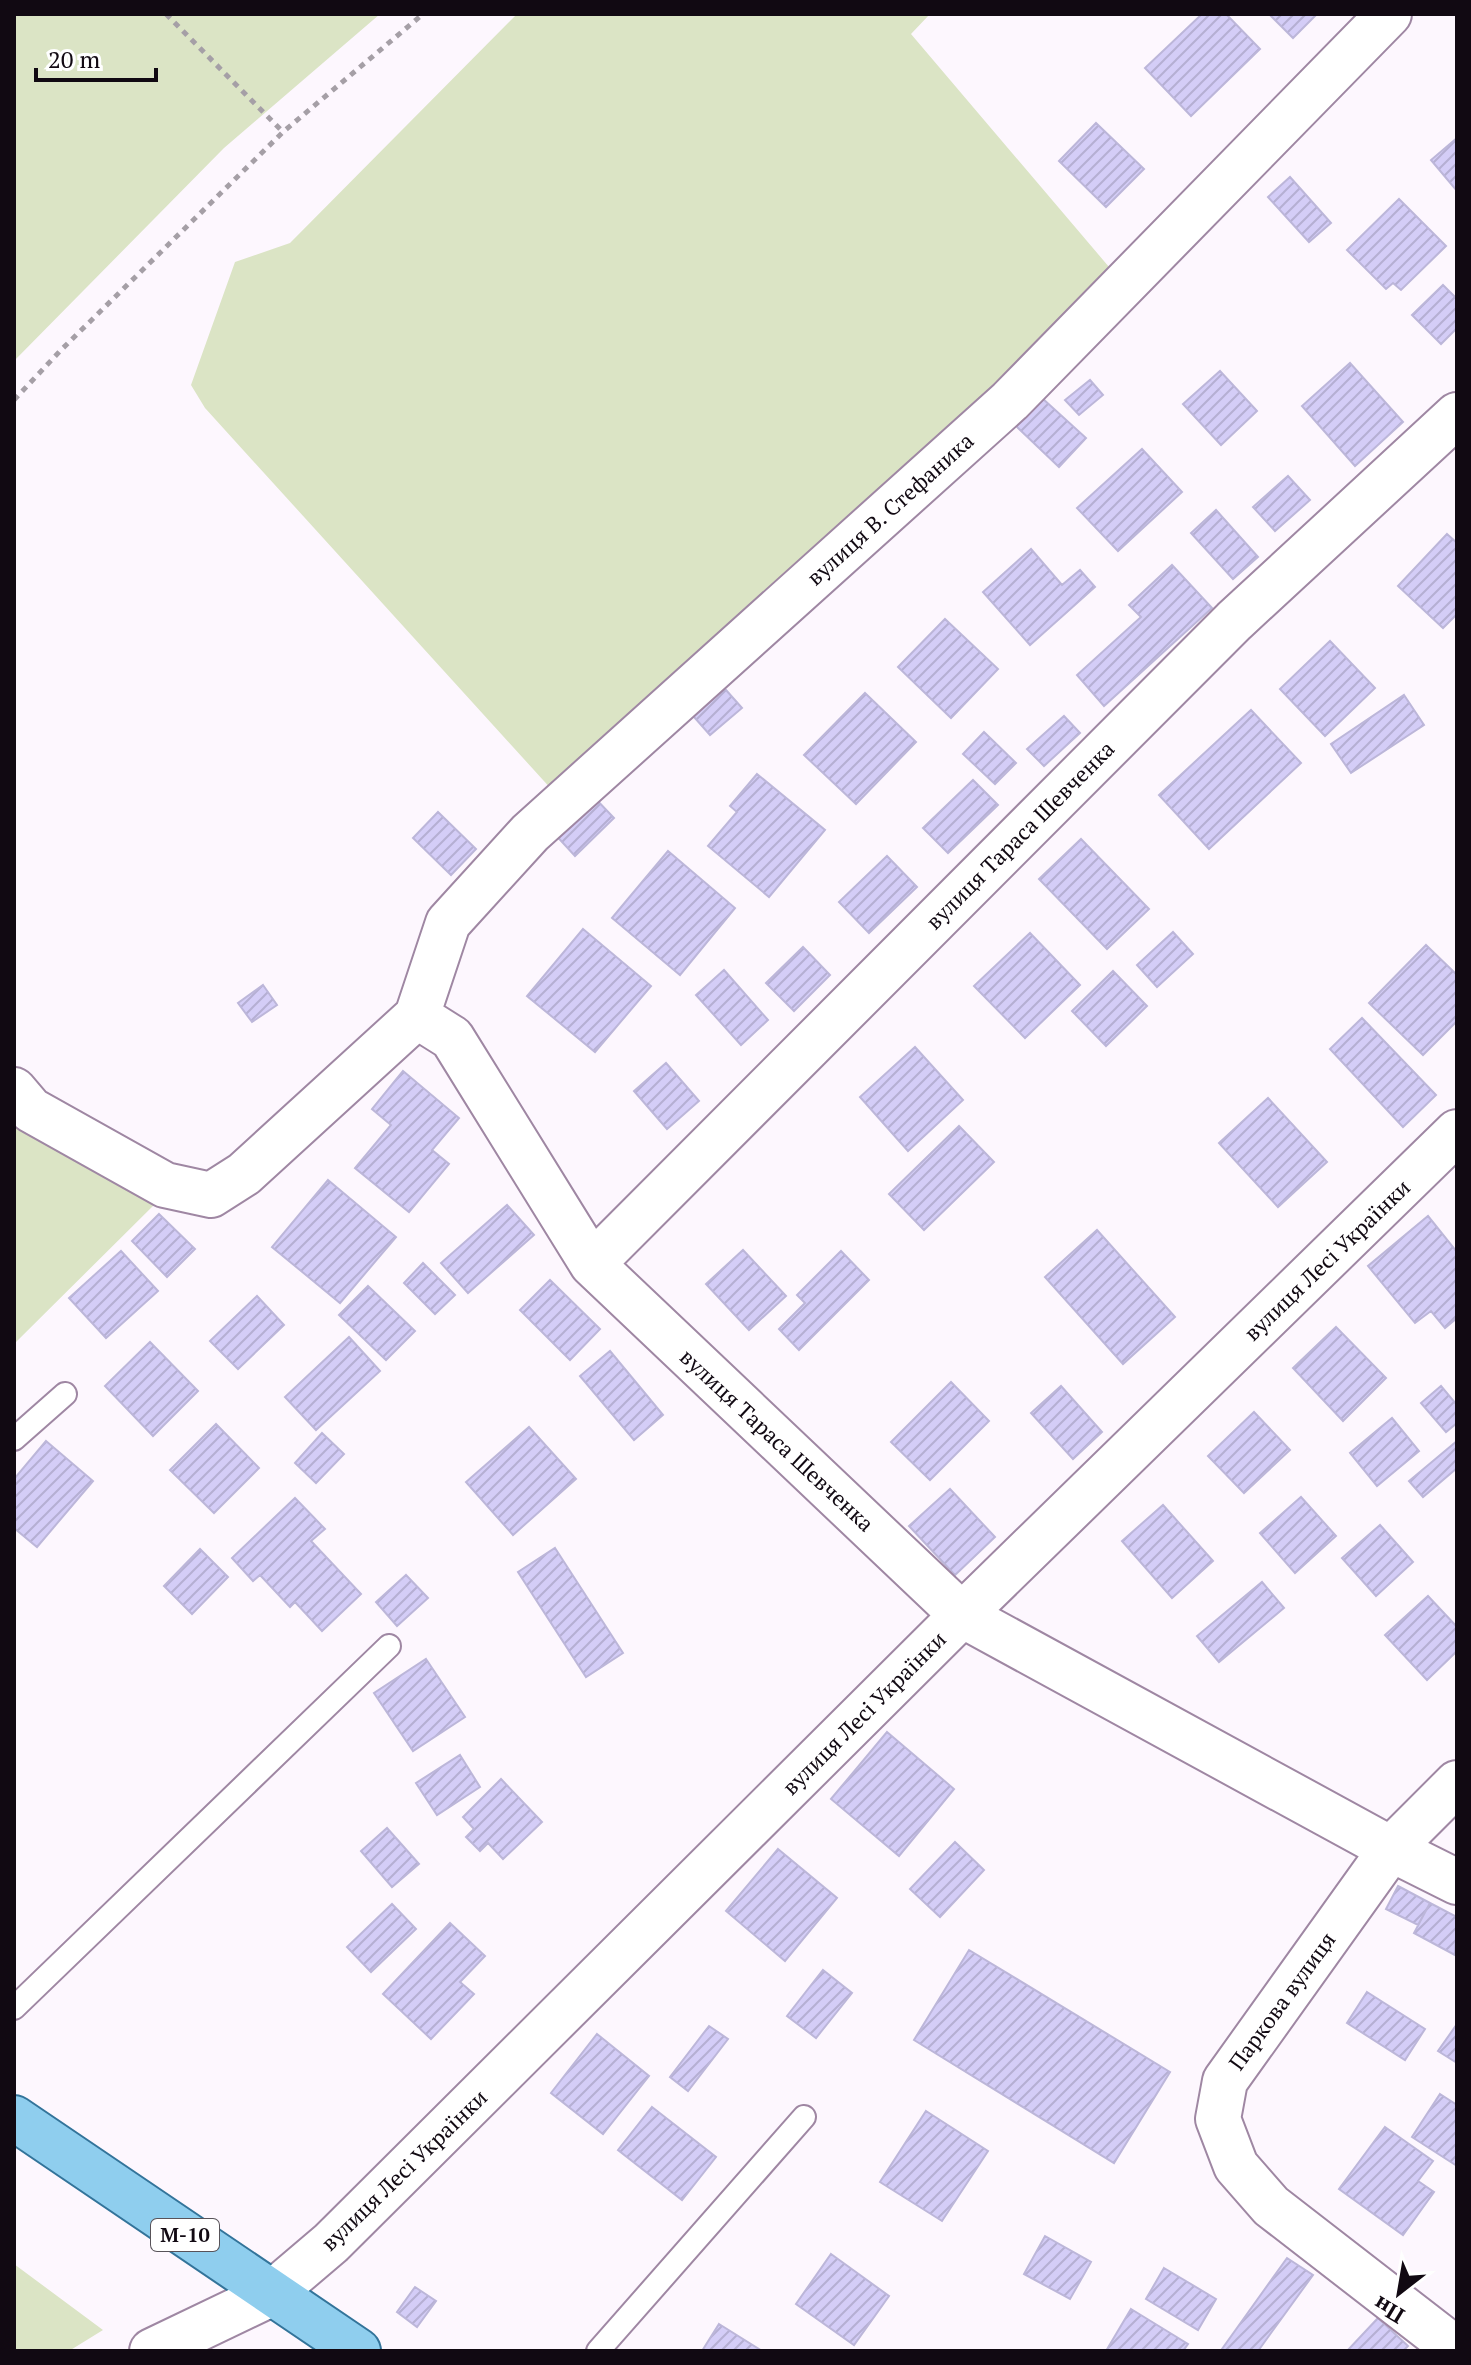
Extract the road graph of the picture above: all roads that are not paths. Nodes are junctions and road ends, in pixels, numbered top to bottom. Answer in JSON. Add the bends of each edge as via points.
{"nodes":[{"id":1,"x":1389,"y":14,"type":"edge"},
{"id":2,"x":1457,"y":415,"type":"edge"},
{"id":3,"x":417,"y":1016,"type":"junction"},
{"id":4,"x":14,"y":1090,"type":"edge"},
{"id":5,"x":1457,"y":1132,"type":"edge"},
{"id":6,"x":592,"y":1264,"type":"junction"},
{"id":7,"x":65,"y":1394,"type":"dead end"},
{"id":8,"x":14,"y":1439,"type":"edge"},
{"id":9,"x":962,"y":1615,"type":"junction"},
{"id":10,"x":389,"y":1646,"type":"dead end"},
{"id":11,"x":1457,"y":1783,"type":"edge"},
{"id":12,"x":1391,"y":1849,"type":"junction"},
{"id":13,"x":1457,"y":1882,"type":"edge"},
{"id":14,"x":14,"y":2008,"type":"edge"},
{"id":15,"x":804,"y":2117,"type":"dead end"},
{"id":16,"x":14,"y":2118,"type":"edge"},
{"id":17,"x":271,"y":2294,"type":"junction"},
{"id":18,"x":1457,"y":2350,"type":"edge"},
{"id":19,"x":152,"y":2351,"type":"edge"},
{"id":20,"x":358,"y":2351,"type":"edge"},
{"id":21,"x":598,"y":2351,"type":"edge"}],
"edges":[{"from":1,"to":3,"type":"street","name":"вулиця В. Стефаника","via":[[1010,401],[530,833],[448,923]]},
{"from":2,"to":6,"type":"street","name":"вулиця Тараса Шевченка","via":[[1234,621]]},
{"from":3,"to":4,"type":"street","via":[[244,1174],[211,1195],[165,1185],[31,1110]]},
{"from":3,"to":6,"type":"street","name":"вулиця Тараса Шевченка","via":[[452,1038]]},
{"from":5,"to":9,"type":"street","name":"вулиця Лесі Українки"},
{"from":6,"to":9,"type":"street","name":"вулиця Тараса Шевченка"},
{"from":7,"to":8,"type":"lane"},
{"from":9,"to":12,"type":"street","name":"вулиця Тараса Шевченка"},
{"from":9,"to":17,"type":"street","name":"вулиця Лесі Українки","via":[[331,2243]]},
{"from":10,"to":14,"type":"lane"},
{"from":11,"to":12,"type":"street","name":"Паркова вулиця"},
{"from":12,"to":13,"type":"street","name":"вулиця Тараса Шевченка"},
{"from":12,"to":18,"type":"street","name":"Паркова вулиця","via":[[1225,2081],[1218,2119],[1236,2166],[1271,2206]]},
{"from":15,"to":21,"type":"lane"},
{"from":16,"to":17,"type":"main road","number":"М-10"},
{"from":17,"to":19,"type":"street","name":"вулиця Лесі Українки"},
{"from":17,"to":20,"type":"main road","number":"М-10"}]}
